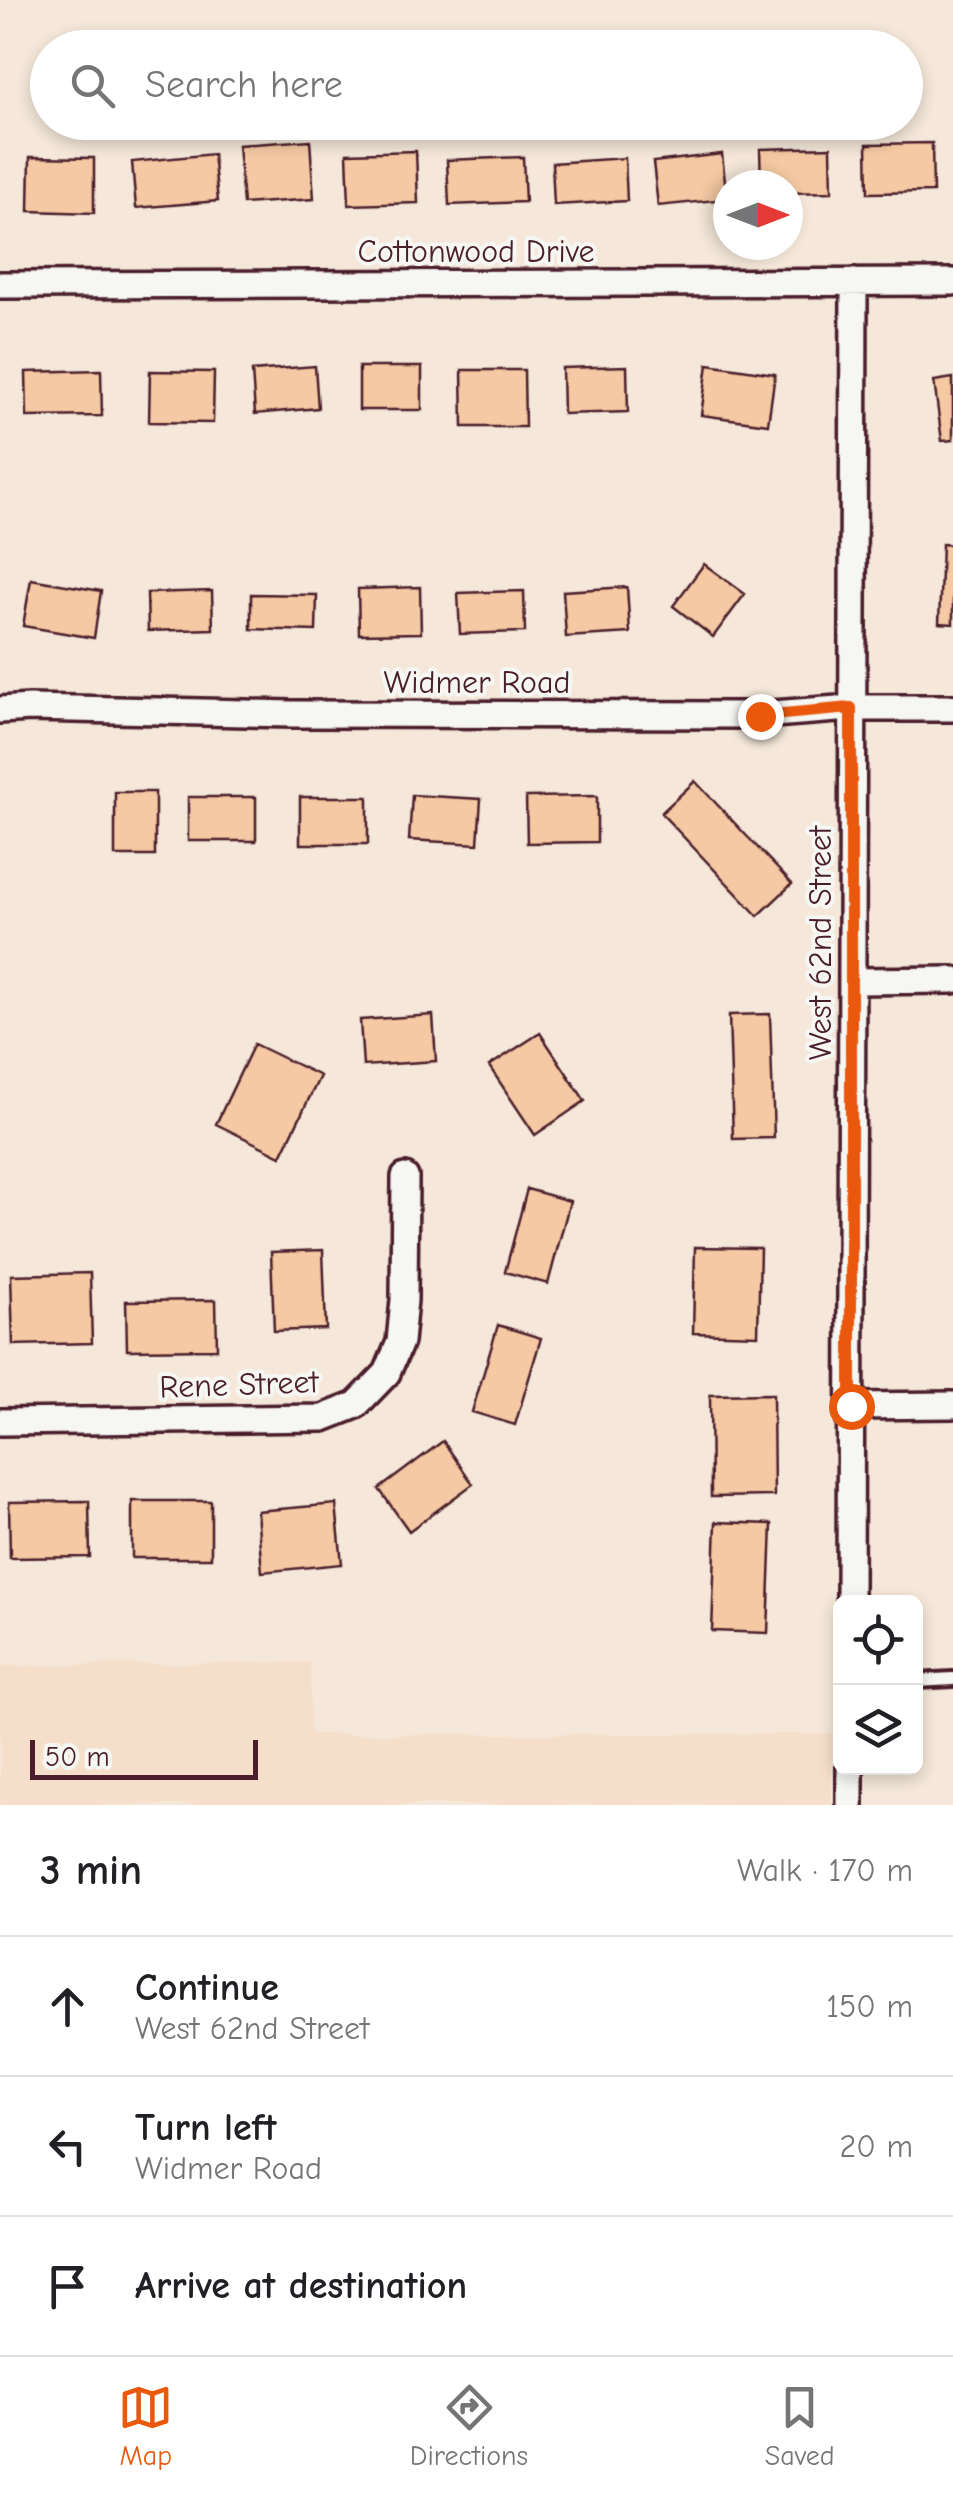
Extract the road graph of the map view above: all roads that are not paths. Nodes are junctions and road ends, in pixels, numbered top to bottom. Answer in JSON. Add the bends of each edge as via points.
{"nodes":[{"id":1,"x":854,"y":282,"type":"junction"},
{"id":2,"x":953,"y":282,"type":"edge"},
{"id":3,"x":0,"y":285,"type":"edge"},
{"id":4,"x":851,"y":708,"type":"junction"},
{"id":5,"x":953,"y":708,"type":"edge"},
{"id":6,"x":0,"y":710,"type":"edge"},
{"id":7,"x":953,"y":980,"type":"edge"},
{"id":8,"x":853,"y":981,"type":"junction"},
{"id":9,"x":405,"y":1177,"type":"dead end"},
{"id":10,"x":953,"y":1405,"type":"edge"},
{"id":11,"x":851,"y":1406,"type":"junction"},
{"id":12,"x":0,"y":1422,"type":"edge"},
{"id":13,"x":850,"y":1595,"type":"edge"},
{"id":14,"x":953,"y":1678,"type":"edge"},
{"id":15,"x":923,"y":1680,"type":"edge"},
{"id":16,"x":850,"y":1775,"type":"edge"},
{"id":17,"x":850,"y":1805,"type":"edge"}],
"edges":[{"from":1,"to":2,"type":"street","name":"Cottonwood Drive"},
{"from":1,"to":3,"type":"street","name":"Cottonwood Drive"},
{"from":1,"to":4,"type":"street","name":"West 62nd Street"},
{"from":4,"to":5,"type":"street","name":"Widmer Road"},
{"from":4,"to":6,"type":"street","name":"Widmer Road","via":[[760,716]]},
{"from":4,"to":8,"type":"street","name":"West 62nd Street"},
{"from":7,"to":8,"type":"street"},
{"from":8,"to":11,"type":"street","name":"West 62nd Street"},
{"from":9,"to":12,"type":"street","name":"Rene Street","via":[[400,1342],[387,1372],[356,1405],[323,1418]]},
{"from":10,"to":11,"type":"street"},
{"from":11,"to":13,"type":"street","name":"West 62nd Street"},
{"from":14,"to":15,"type":"lane"},
{"from":16,"to":17,"type":"street"}]}
